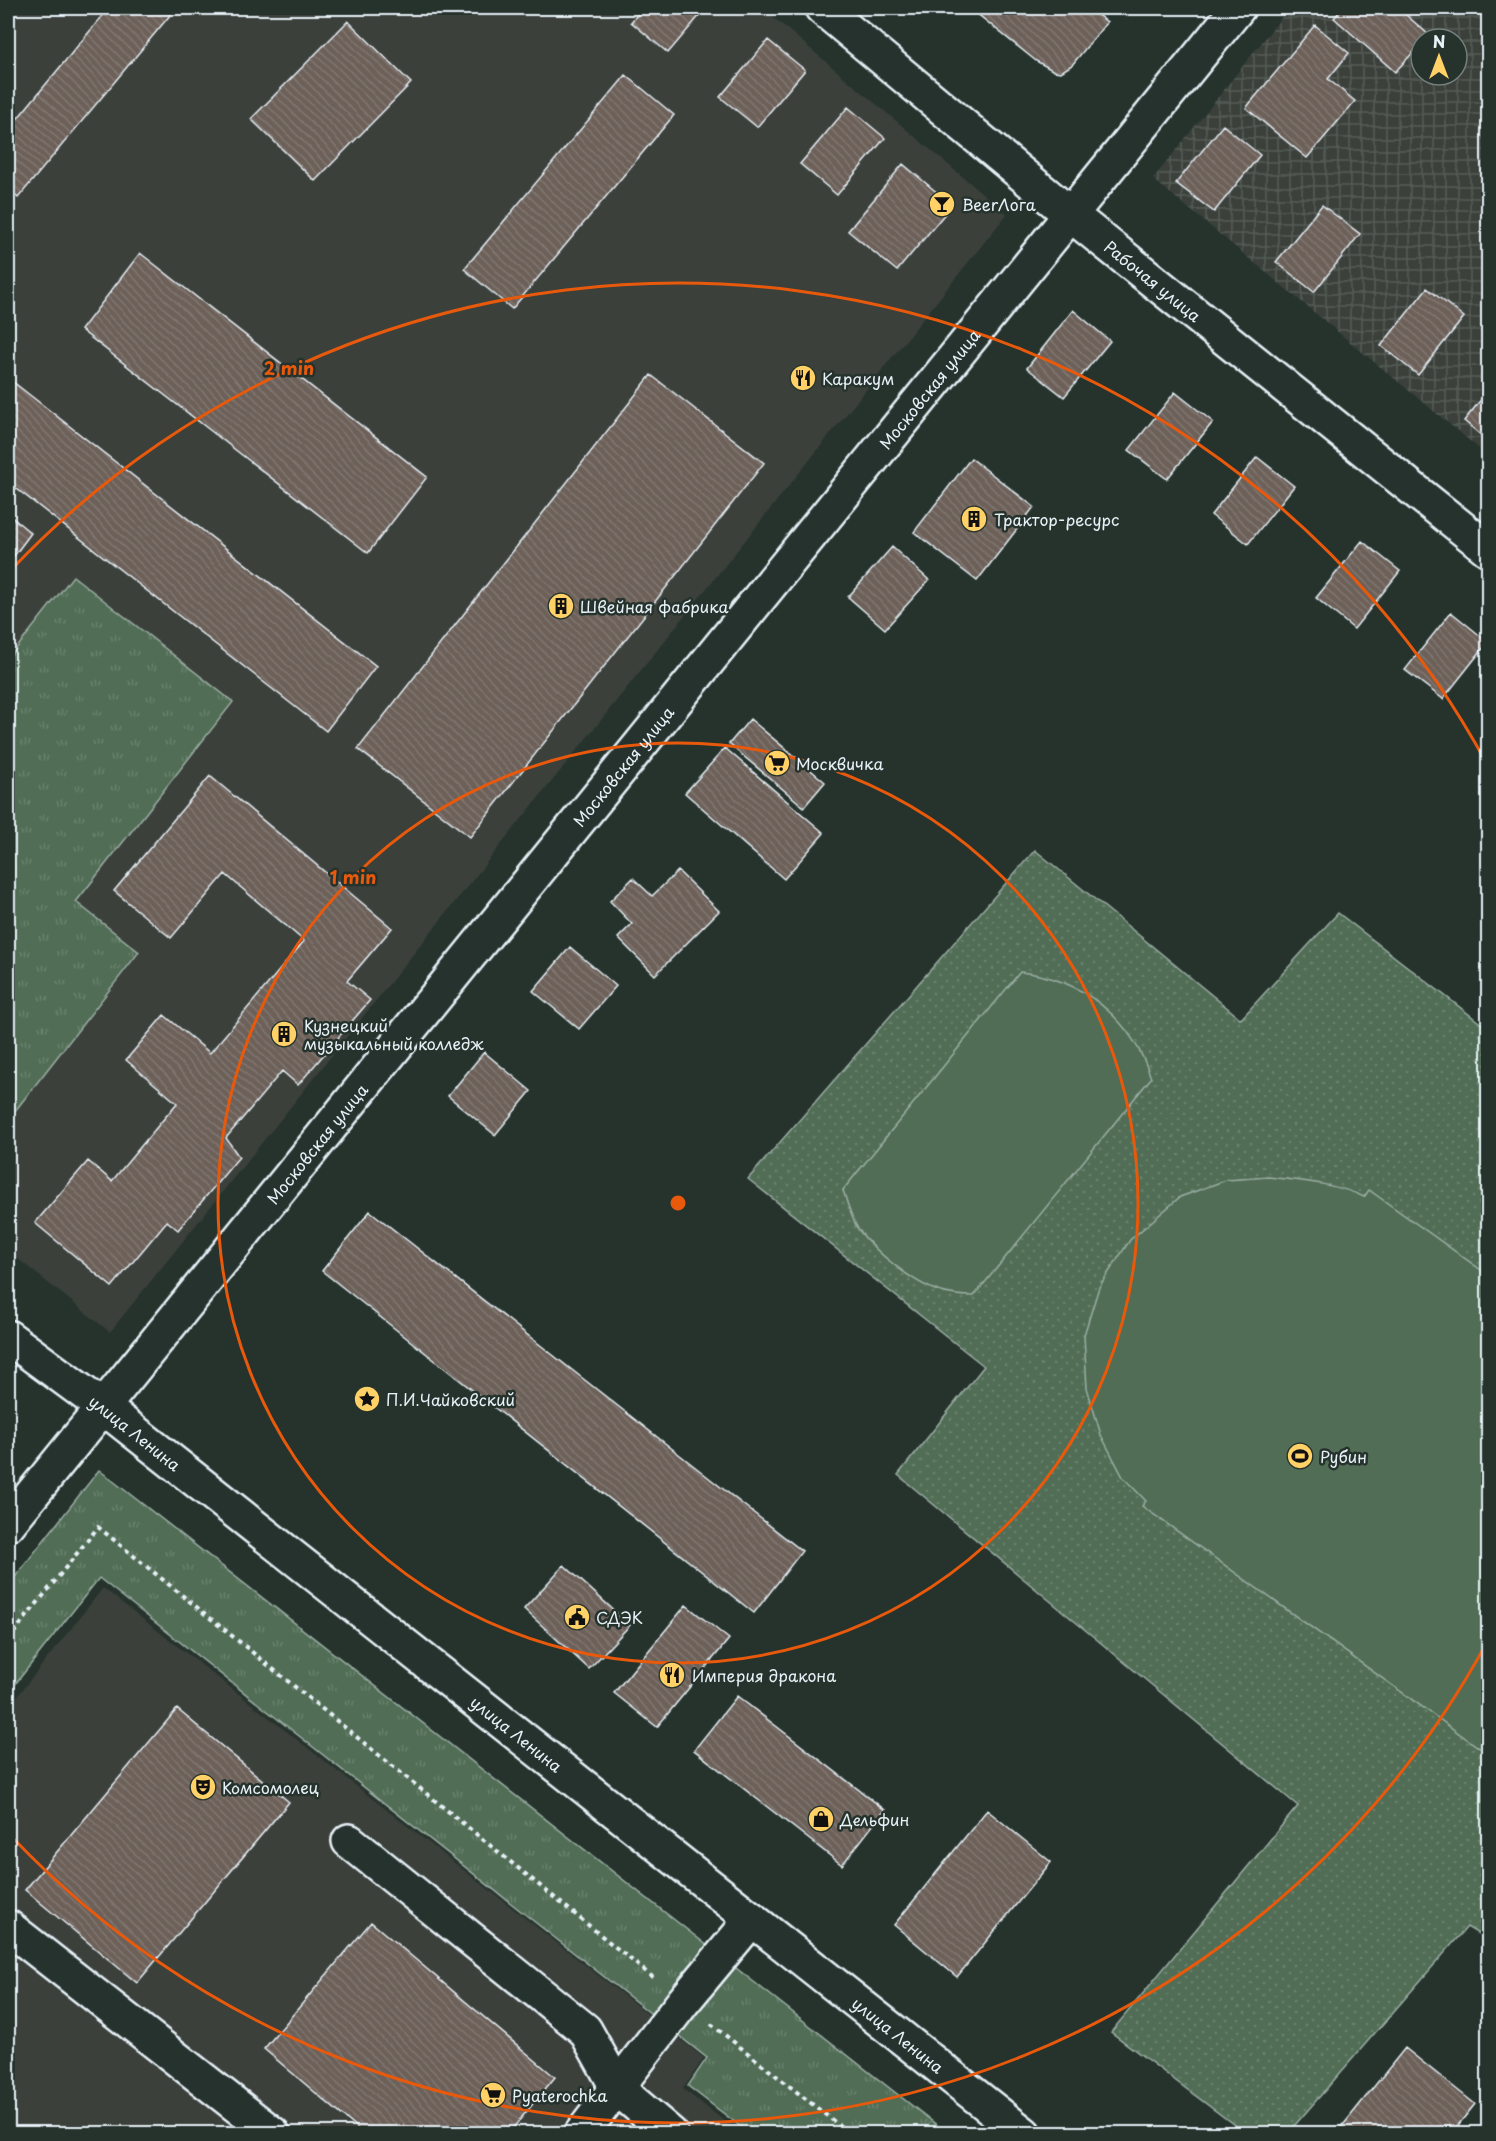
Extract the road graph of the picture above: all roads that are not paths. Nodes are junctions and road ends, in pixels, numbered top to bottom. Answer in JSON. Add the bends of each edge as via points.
{"nodes":[{"id":1,"x":822,"y":8,"type":"edge"},
{"id":2,"x":1238,"y":8,"type":"edge"},
{"id":3,"x":1071,"y":215,"type":"junction"},
{"id":4,"x":1488,"y":549,"type":"edge"},
{"id":5,"x":8,"y":1337,"type":"edge"},
{"id":6,"x":103,"y":1407,"type":"junction"},
{"id":7,"x":8,"y":1524,"type":"edge"},
{"id":8,"x":349,"y":1841,"type":"dead end"},
{"id":9,"x":752,"y":1919,"type":"junction"},
{"id":10,"x":8,"y":1927,"type":"edge"},
{"id":11,"x":618,"y":2089,"type":"junction"},
{"id":12,"x":273,"y":2133,"type":"edge"},
{"id":13,"x":581,"y":2133,"type":"edge"},
{"id":14,"x":671,"y":2133,"type":"edge"},
{"id":15,"x":1024,"y":2133,"type":"edge"}],
"edges":[{"from":1,"to":3,"type":"street","name":"Рабочая улица"},
{"from":2,"to":3,"type":"street","name":"Московская улица"},
{"from":3,"to":4,"type":"street","name":"Рабочая улица"},
{"from":3,"to":6,"type":"street","name":"Московская улица"},
{"from":5,"to":6,"type":"street","name":"улица Ленина"},
{"from":6,"to":7,"type":"street","name":"Московская улица"},
{"from":6,"to":9,"type":"street","name":"улица Ленина"},
{"from":8,"to":11,"type":"street","via":[[585,2030]]},
{"from":9,"to":11,"type":"street"},
{"from":9,"to":15,"type":"street","name":"улица Ленина"},
{"from":10,"to":12,"type":"street"},
{"from":11,"to":13,"type":"street"},
{"from":11,"to":14,"type":"street"}]}
